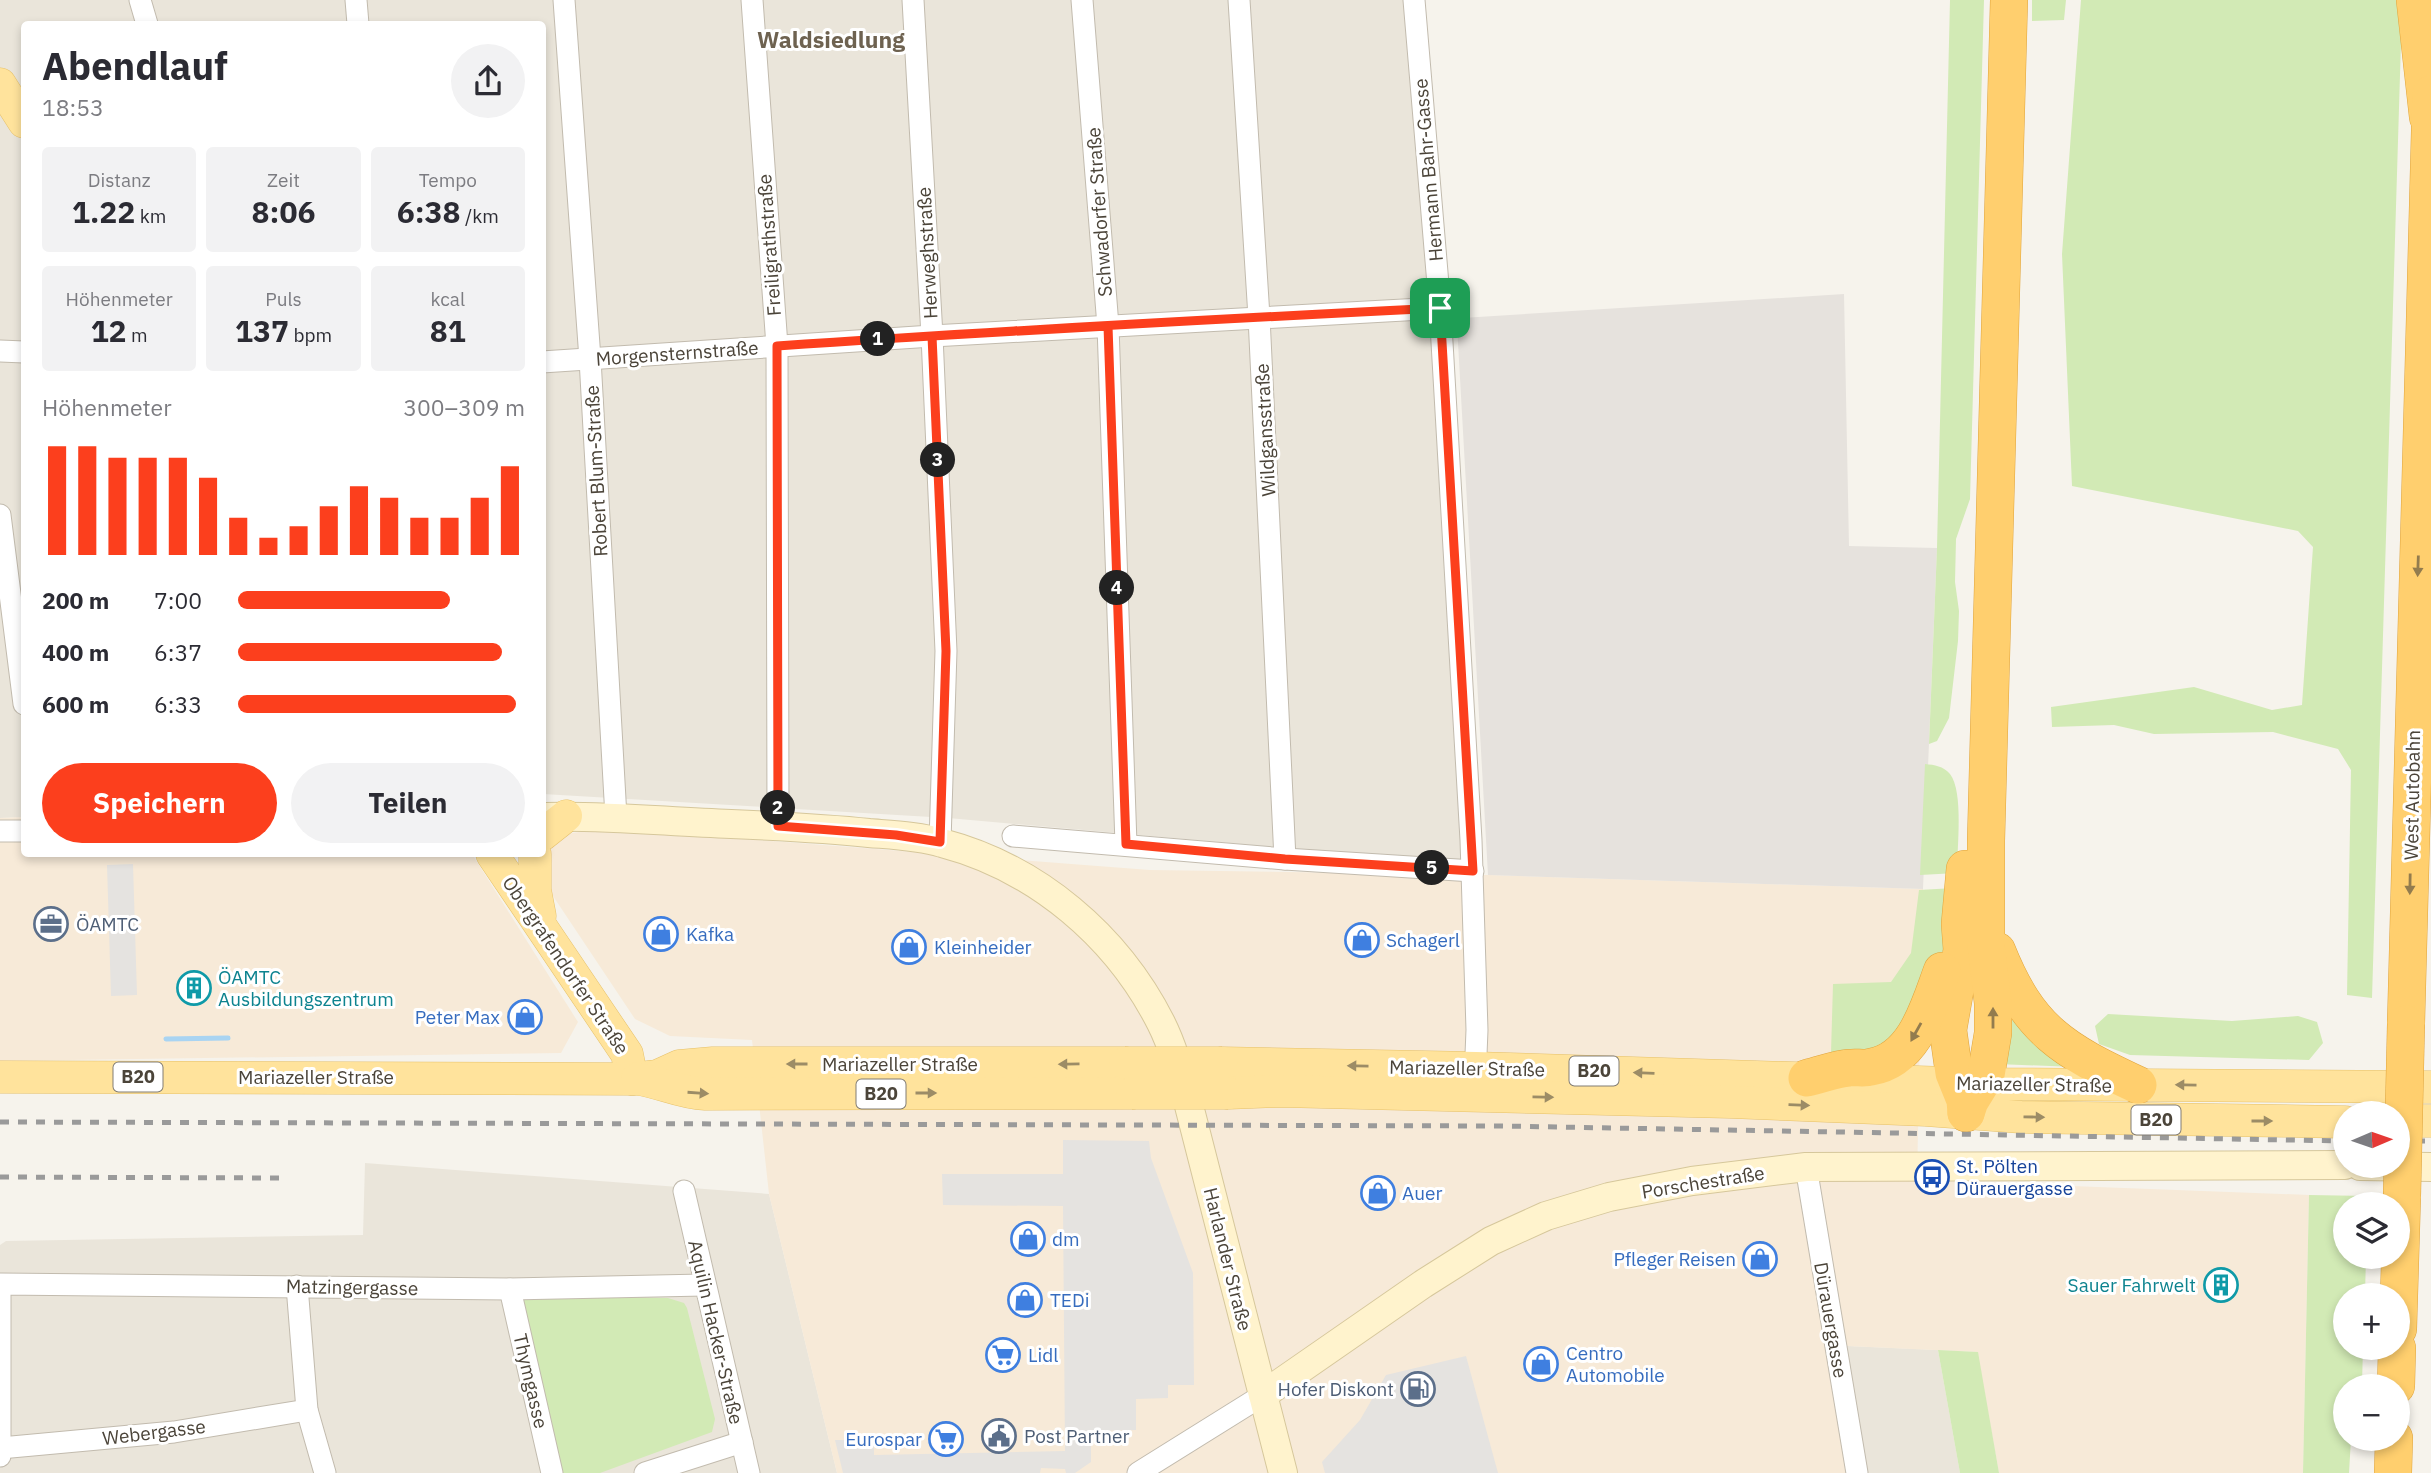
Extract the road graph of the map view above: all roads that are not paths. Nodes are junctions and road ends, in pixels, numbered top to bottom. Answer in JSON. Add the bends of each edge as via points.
{"nodes":[{"id":1,"x":140,"y":0,"type":"edge"},
{"id":2,"x":356,"y":0,"type":"edge"},
{"id":3,"x":564,"y":0,"type":"edge"},
{"id":4,"x":752,"y":0,"type":"edge"},
{"id":5,"x":913,"y":0,"type":"edge"},
{"id":6,"x":1082,"y":0,"type":"edge"},
{"id":7,"x":1239,"y":0,"type":"edge"},
{"id":8,"x":1414,"y":0,"type":"edge"},
{"id":9,"x":1991,"y":0,"type":"edge"},
{"id":10,"x":2009,"y":0,"type":"edge"},
{"id":11,"x":2415,"y":0,"type":"edge"},
{"id":12,"x":146,"y":21,"type":"edge"},
{"id":13,"x":358,"y":21,"type":"edge"},
{"id":14,"x":0,"y":84,"type":"edge"},
{"id":15,"x":2431,"y":94,"type":"edge"},
{"id":16,"x":21,"y":117,"type":"edge"},
{"id":17,"x":2430,"y":131,"type":"edge"},
{"id":18,"x":1440,"y":308,"type":"junction"},
{"id":19,"x":1259,"y":317,"type":"junction"},
{"id":20,"x":1108,"y":326,"type":"junction"},
{"id":21,"x":932,"y":336,"type":"junction"},
{"id":22,"x":777,"y":346,"type":"junction"},
{"id":23,"x":0,"y":351,"type":"edge"},
{"id":24,"x":21,"y":352,"type":"edge"},
{"id":25,"x":590,"y":359,"type":"junction"},
{"id":26,"x":546,"y":362,"type":"edge"},
{"id":27,"x":0,"y":515,"type":"edge"},
{"id":28,"x":21,"y":680,"type":"edge"},
{"id":29,"x":617,"y":817,"type":"junction"},
{"id":30,"x":550,"y":823,"type":"edge"},
{"id":31,"x":778,"y":826,"type":"junction"},
{"id":32,"x":0,"y":831,"type":"edge"},
{"id":33,"x":21,"y":831,"type":"edge"},
{"id":34,"x":1013,"y":836,"type":"dead end"},
{"id":35,"x":940,"y":842,"type":"junction"},
{"id":36,"x":1126,"y":844,"type":"junction"},
{"id":37,"x":494,"y":857,"type":"edge"},
{"id":38,"x":535,"y":857,"type":"edge"},
{"id":39,"x":1285,"y":859,"type":"junction"},
{"id":40,"x":1473,"y":871,"type":"junction"},
{"id":41,"x":1973,"y":921,"type":"junction"},
{"id":42,"x":542,"y":924,"type":"junction"},
{"id":43,"x":0,"y":1077,"type":"edge"},
{"id":44,"x":1807,"y":1078,"type":"junction"},
{"id":45,"x":632,"y":1079,"type":"junction"},
{"id":46,"x":1475,"y":1082,"type":"junction"},
{"id":47,"x":2138,"y":1084,"type":"junction"},
{"id":48,"x":2431,"y":1087,"type":"edge"},
{"id":49,"x":1968,"y":1093,"type":"junction"},
{"id":50,"x":2410,"y":1121,"type":"edge"},
{"id":51,"x":2431,"y":1121,"type":"edge"},
{"id":52,"x":2333,"y":1122,"type":"edge"},
{"id":53,"x":2333,"y":1166,"type":"edge"},
{"id":54,"x":1806,"y":1167,"type":"junction"},
{"id":55,"x":2410,"y":1167,"type":"edge"},
{"id":56,"x":2431,"y":1167,"type":"edge"},
{"id":57,"x":684,"y":1191,"type":"dead end"},
{"id":58,"x":2399,"y":1283,"type":"edge"},
{"id":59,"x":0,"y":1284,"type":"edge"},
{"id":60,"x":704,"y":1285,"type":"junction"},
{"id":61,"x":297,"y":1286,"type":"junction"},
{"id":62,"x":510,"y":1289,"type":"junction"},
{"id":63,"x":1263,"y":1395,"type":"junction"},
{"id":64,"x":307,"y":1410,"type":"junction"},
{"id":65,"x":742,"y":1442,"type":"junction"},
{"id":66,"x":0,"y":1448,"type":"edge"},
{"id":67,"x":2394,"y":1451,"type":"edge"},
{"id":68,"x":0,"y":1456,"type":"edge"},
{"id":69,"x":325,"y":1473,"type":"edge"},
{"id":70,"x":552,"y":1473,"type":"edge"},
{"id":71,"x":645,"y":1473,"type":"edge"},
{"id":72,"x":749,"y":1473,"type":"edge"},
{"id":73,"x":1138,"y":1473,"type":"edge"},
{"id":74,"x":1283,"y":1473,"type":"edge"},
{"id":75,"x":1857,"y":1473,"type":"edge"},
{"id":76,"x":2393,"y":1473,"type":"edge"}],
"edges":[{"from":1,"to":12,"type":"street"},
{"from":2,"to":13,"type":"street"},
{"from":3,"to":25,"type":"street","name":"Robert Blum-Straße"},
{"from":4,"to":22,"type":"street","name":"Freiligrathstraße"},
{"from":5,"to":21,"type":"street","name":"Herweghstraße"},
{"from":6,"to":20,"type":"street","name":"Schwadorfer Straße"},
{"from":7,"to":19,"type":"street","name":"Wildgansstraße"},
{"from":8,"to":18,"type":"street","name":"Hermann Bahr-Gasse"},
{"from":9,"to":41,"type":"highway","via":[[1965,890]]},
{"from":10,"to":41,"type":"highway","via":[[1986,841]]},
{"from":11,"to":17,"type":"highway"},
{"from":14,"to":16,"type":"main road"},
{"from":15,"to":17,"type":"highway","name":"West Autobahn"},
{"from":17,"to":58,"type":"highway","name":"West Autobahn","one_way":true,"bridge":true},
{"from":18,"to":19,"type":"street","name":"Morgensternstraße"},
{"from":18,"to":40,"type":"street","name":"Hermann Bahr-Gasse"},
{"from":19,"to":20,"type":"street","name":"Morgensternstraße"},
{"from":19,"to":39,"type":"street","name":"Wildgansstraße"},
{"from":20,"to":21,"type":"street","name":"Morgensternstraße"},
{"from":20,"to":36,"type":"street","name":"Schwadorfer Straße"},
{"from":21,"to":22,"type":"street","name":"Morgensternstraße"},
{"from":21,"to":35,"type":"street","name":"Herweghstraße","via":[[946,651]]},
{"from":22,"to":25,"type":"street","name":"Morgensternstraße"},
{"from":22,"to":31,"type":"street","name":"Freiligrathstraße"},
{"from":23,"to":24,"type":"street"},
{"from":25,"to":26,"type":"street","name":"Morgensternstraße"},
{"from":25,"to":29,"type":"street","name":"Robert Blum-Straße"},
{"from":27,"to":28,"type":"street"},
{"from":29,"to":30,"type":"street","name":"Harlander Straße"},
{"from":29,"to":31,"type":"street","name":"Harlander Straße"},
{"from":31,"to":35,"type":"street","name":"Harlander Straße"},
{"from":32,"to":33,"type":"street"},
{"from":34,"to":36,"type":"street"},
{"from":35,"to":63,"type":"street","name":"Harlander Straße","via":[[1023,876],[1094,930],[1133,976],[1161,1023],[1187,1098]]},
{"from":36,"to":39,"type":"street"},
{"from":37,"to":42,"type":"main road","name":"Obergrafendorfer Straße"},
{"from":38,"to":42,"type":"main road"},
{"from":39,"to":40,"type":"street"},
{"from":40,"to":46,"type":"street","name":"Hermann Bahr-Gasse"},
{"from":41,"to":44,"type":"highway","one_way":true,"via":[[1911,1042],[1871,1068]]},
{"from":41,"to":47,"type":"highway","via":[[2025,1007],[2048,1033],[2091,1063]]},
{"from":41,"to":49,"type":"highway","via":[[1986,944],[1993,1033],[1986,1075]]},
{"from":42,"to":45,"type":"main road","name":"Obergrafendorfer Straße","via":[[627,1054]]},
{"from":43,"to":45,"type":"main road","name":"Mariazeller Straße","number":"B20"},
{"from":44,"to":46,"type":"main road","name":"Mariazeller Straße","number":"B20","one_way":true},
{"from":44,"to":49,"type":"main road","name":"Mariazeller Straße","number":"B20"},
{"from":45,"to":46,"type":"main road","name":"Mariazeller Straße","number":"B20","bridge":true,"via":[[657,1076],[679,1066],[713,1063],[1129,1078]]},
{"from":46,"to":49,"type":"main road","name":"Mariazeller Straße","number":"B20","one_way":true,"via":[[1730,1102]]},
{"from":48,"to":47,"type":"main road","name":"Mariazeller Straße","number":"B20","one_way":true},
{"from":47,"to":49,"type":"main road","name":"Mariazeller Straße","number":"B20"},
{"from":49,"to":52,"type":"main road","name":"Mariazeller Straße","number":"B20","one_way":true,"via":[[2136,1120]]},
{"from":50,"to":51,"type":"main road"},
{"from":53,"to":54,"type":"street","name":"Porschestraße"},
{"from":54,"to":63,"type":"street","name":"Porschestraße","via":[[1692,1181],[1609,1197],[1546,1216],[1490,1241]]},
{"from":54,"to":75,"type":"street","name":"Dürauergasse"},
{"from":55,"to":56,"type":"street"},
{"from":57,"to":60,"type":"street","name":"Aquilin Hacker-Straße"},
{"from":59,"to":61,"type":"street","name":"Matzingergasse"},
{"from":59,"to":66,"type":"street"},
{"from":60,"to":62,"type":"street","name":"Matzingergasse"},
{"from":60,"to":65,"type":"street","name":"Aquilin Hacker-Straße"},
{"from":61,"to":62,"type":"street","name":"Matzingergasse"},
{"from":61,"to":64,"type":"street"},
{"from":62,"to":70,"type":"street","name":"Thymgasse"},
{"from":63,"to":73,"type":"street","name":"Porschestraße"},
{"from":63,"to":74,"type":"street","name":"Harlander Straße"},
{"from":64,"to":66,"type":"street","name":"Webergasse","via":[[174,1432]]},
{"from":64,"to":69,"type":"street"},
{"from":65,"to":71,"type":"street"},
{"from":65,"to":72,"type":"street","name":"Aquilin Hacker-Straße"},
{"from":66,"to":68,"type":"street"},
{"from":67,"to":76,"type":"highway"}]}
